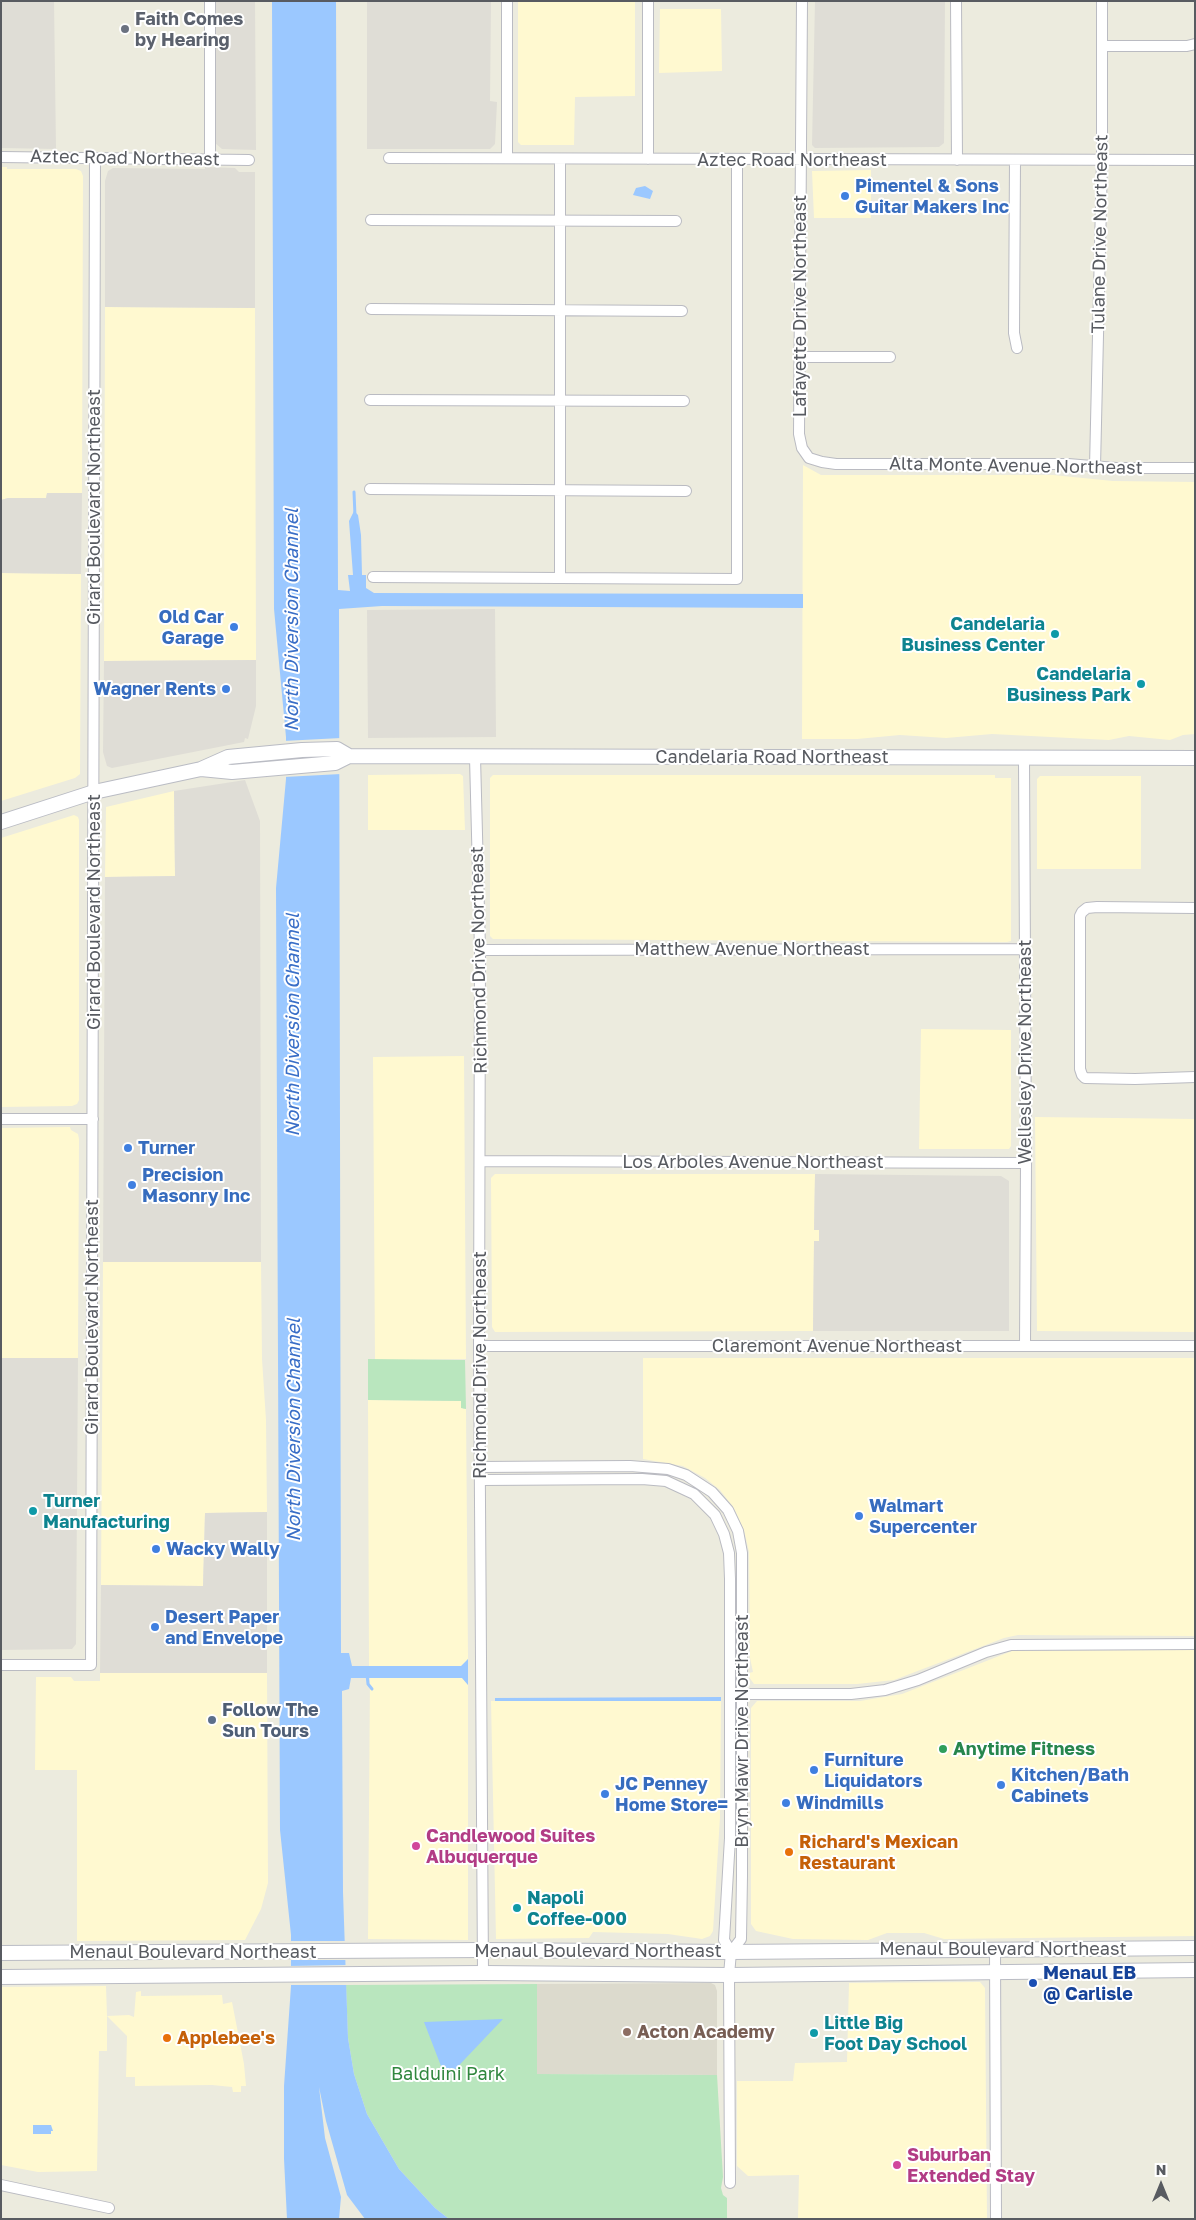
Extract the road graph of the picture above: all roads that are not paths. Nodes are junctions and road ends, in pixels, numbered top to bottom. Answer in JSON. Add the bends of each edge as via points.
{"nodes":[{"id":1,"x":210,"y":1,"type":"edge"},
{"id":2,"x":507,"y":1,"type":"edge"},
{"id":3,"x":648,"y":1,"type":"edge"},
{"id":4,"x":802,"y":1,"type":"edge"},
{"id":5,"x":956,"y":1,"type":"edge"},
{"id":6,"x":1102,"y":1,"type":"edge"},
{"id":7,"x":1195,"y":44,"type":"edge"},
{"id":8,"x":1102,"y":46,"type":"junction"},
{"id":9,"x":1,"y":157,"type":"edge"},
{"id":10,"x":95,"y":158,"type":"junction"},
{"id":11,"x":389,"y":158,"type":"dead end"},
{"id":12,"x":507,"y":158,"type":"junction"},
{"id":13,"x":210,"y":159,"type":"junction"},
{"id":14,"x":560,"y":159,"type":"junction"},
{"id":15,"x":249,"y":160,"type":"dead end"},
{"id":16,"x":648,"y":160,"type":"junction"},
{"id":17,"x":737,"y":160,"type":"junction"},
{"id":18,"x":801,"y":160,"type":"junction"},
{"id":19,"x":957,"y":160,"type":"junction"},
{"id":20,"x":1015,"y":160,"type":"junction"},
{"id":21,"x":1102,"y":160,"type":"junction"},
{"id":22,"x":1195,"y":160,"type":"edge"},
{"id":23,"x":371,"y":220,"type":"dead end"},
{"id":24,"x":560,"y":221,"type":"junction"},
{"id":25,"x":676,"y":221,"type":"dead end"},
{"id":26,"x":370,"y":309,"type":"dead end"},
{"id":27,"x":682,"y":310,"type":"dead end"},
{"id":28,"x":560,"y":311,"type":"junction"},
{"id":29,"x":1016,"y":348,"type":"dead end"},
{"id":30,"x":799,"y":357,"type":"junction"},
{"id":31,"x":890,"y":358,"type":"dead end"},
{"id":32,"x":370,"y":400,"type":"dead end"},
{"id":33,"x":560,"y":401,"type":"junction"},
{"id":34,"x":684,"y":401,"type":"dead end"},
{"id":35,"x":808,"y":458,"type":"joint"},
{"id":36,"x":1095,"y":467,"type":"junction"},
{"id":37,"x":1195,"y":468,"type":"edge"},
{"id":38,"x":370,"y":489,"type":"dead end"},
{"id":39,"x":560,"y":490,"type":"junction"},
{"id":40,"x":686,"y":491,"type":"dead end"},
{"id":41,"x":373,"y":577,"type":"dead end"},
{"id":42,"x":560,"y":578,"type":"junction"},
{"id":43,"x":349,"y":756,"type":"junction"},
{"id":44,"x":475,"y":757,"type":"junction"},
{"id":45,"x":1024,"y":758,"type":"junction"},
{"id":46,"x":1195,"y":758,"type":"edge"},
{"id":47,"x":202,"y":768,"type":"junction"},
{"id":48,"x":94,"y":792,"type":"junction"},
{"id":49,"x":1,"y":822,"type":"edge"},
{"id":50,"x":1195,"y":908,"type":"edge"},
{"id":51,"x":1025,"y":949,"type":"junction"},
{"id":52,"x":480,"y":950,"type":"junction"},
{"id":53,"x":1195,"y":1077,"type":"edge"},
{"id":54,"x":1,"y":1119,"type":"edge"},
{"id":55,"x":93,"y":1119,"type":"junction"},
{"id":56,"x":481,"y":1162,"type":"junction"},
{"id":57,"x":1026,"y":1163,"type":"junction"},
{"id":58,"x":479,"y":1346,"type":"junction"},
{"id":59,"x":1025,"y":1346,"type":"junction"},
{"id":60,"x":1195,"y":1346,"type":"edge"},
{"id":61,"x":480,"y":1467,"type":"junction"},
{"id":62,"x":480,"y":1480,"type":"junction"},
{"id":63,"x":1195,"y":1644,"type":"edge"},
{"id":64,"x":1,"y":1666,"type":"edge"},
{"id":65,"x":730,"y":1694,"type":"junction"},
{"id":66,"x":743,"y":1694,"type":"junction"},
{"id":67,"x":1195,"y":1948,"type":"edge"},
{"id":68,"x":995,"y":1949,"type":"junction"},
{"id":69,"x":483,"y":1950,"type":"junction"},
{"id":70,"x":731,"y":1952,"type":"junction"},
{"id":71,"x":1,"y":1953,"type":"edge"},
{"id":72,"x":1195,"y":1970,"type":"edge"},
{"id":73,"x":483,"y":1973,"type":"junction"},
{"id":74,"x":995,"y":1973,"type":"junction"},
{"id":75,"x":729,"y":1975,"type":"junction"},
{"id":76,"x":1,"y":1976,"type":"edge"},
{"id":77,"x":730,"y":2183,"type":"dead end"},
{"id":78,"x":1,"y":2185,"type":"edge"},
{"id":79,"x":109,"y":2208,"type":"dead end"},
{"id":80,"x":996,"y":2219,"type":"edge"}],
"edges":[{"from":1,"to":13,"type":"street"},
{"from":2,"to":12,"type":"street"},
{"from":3,"to":16,"type":"street"},
{"from":4,"to":18,"type":"street","name":"Lafayette Drive Northeast"},
{"from":5,"to":19,"type":"street"},
{"from":6,"to":8,"type":"street","name":"Tulane Drive Northeast"},
{"from":7,"to":8,"type":"street"},
{"from":8,"to":21,"type":"street","name":"Tulane Drive Northeast"},
{"from":9,"to":10,"type":"street","name":"Aztec Road Northeast"},
{"from":10,"to":13,"type":"street","name":"Aztec Road Northeast"},
{"from":10,"to":48,"type":"street","name":"Girard Boulevard Northeast"},
{"from":11,"to":12,"type":"street","name":"Aztec Road Northeast"},
{"from":12,"to":14,"type":"street","name":"Aztec Road Northeast"},
{"from":13,"to":15,"type":"street","name":"Aztec Road Northeast"},
{"from":14,"to":16,"type":"street","name":"Aztec Road Northeast"},
{"from":14,"to":24,"type":"street"},
{"from":16,"to":17,"type":"street","name":"Aztec Road Northeast"},
{"from":17,"to":18,"type":"street","name":"Aztec Road Northeast"},
{"from":17,"to":42,"type":"street","via":[[737,579]]},
{"from":18,"to":19,"type":"street","name":"Aztec Road Northeast"},
{"from":18,"to":30,"type":"street","name":"Lafayette Drive Northeast"},
{"from":19,"to":20,"type":"street","name":"Aztec Road Northeast"},
{"from":20,"to":21,"type":"street","name":"Aztec Road Northeast"},
{"from":20,"to":29,"type":"street"},
{"from":21,"to":22,"type":"street","name":"Aztec Road Northeast"},
{"from":21,"to":36,"type":"street","name":"Tulane Drive Northeast"},
{"from":23,"to":24,"type":"street"},
{"from":24,"to":25,"type":"street"},
{"from":24,"to":28,"type":"street"},
{"from":26,"to":28,"type":"street"},
{"from":27,"to":28,"type":"street"},
{"from":28,"to":33,"type":"street"},
{"from":30,"to":31,"type":"street"},
{"from":30,"to":35,"type":"street","name":"Lafayette Drive Northeast","via":[[800,434],[802,448]]},
{"from":32,"to":33,"type":"street"},
{"from":33,"to":34,"type":"street"},
{"from":33,"to":39,"type":"street"},
{"from":35,"to":36,"type":"street","name":"Alta Monte Avenue Northeast","via":[[836,464],[1068,464]]},
{"from":36,"to":37,"type":"street","name":"Alta Monte Avenue Northeast"},
{"from":38,"to":39,"type":"street"},
{"from":39,"to":40,"type":"street"},
{"from":39,"to":42,"type":"street"},
{"from":41,"to":42,"type":"street"},
{"from":43,"to":44,"type":"main road","name":"Candelaria Road Northeast"},
{"from":43,"to":47,"type":"main road","name":"Candelaria Road Northeast","via":[[336,763],[232,772]]},
{"from":43,"to":47,"type":"main road","name":"Candelaria Road Northeast","via":[[337,749],[272,752],[228,757]]},
{"from":44,"to":45,"type":"main road","name":"Candelaria Road Northeast"},
{"from":44,"to":52,"type":"street","name":"Richmond Drive Northeast"},
{"from":45,"to":46,"type":"main road","name":"Candelaria Road Northeast"},
{"from":45,"to":51,"type":"street","name":"Wellesley Drive Northeast"},
{"from":47,"to":48,"type":"main road","name":"Candelaria Road Northeast"},
{"from":48,"to":49,"type":"main road","name":"Candelaria Road Northeast"},
{"from":48,"to":55,"type":"street","name":"Girard Boulevard Northeast"},
{"from":50,"to":53,"type":"street","via":[[1087,908],[1080,916],[1080,1069],[1085,1078]]},
{"from":51,"to":52,"type":"street","name":"Matthew Avenue Northeast"},
{"from":51,"to":57,"type":"street","name":"Wellesley Drive Northeast"},
{"from":52,"to":56,"type":"street","name":"Richmond Drive Northeast"},
{"from":54,"to":55,"type":"street"},
{"from":55,"to":64,"type":"street","name":"Girard Boulevard Northeast","via":[[91,1665]]},
{"from":56,"to":57,"type":"street","name":"Los Arboles Avenue Northeast"},
{"from":56,"to":58,"type":"street","name":"Richmond Drive Northeast"},
{"from":57,"to":59,"type":"street","name":"Wellesley Drive Northeast"},
{"from":58,"to":59,"type":"street","name":"Claremont Avenue Northeast"},
{"from":58,"to":61,"type":"street","name":"Richmond Drive Northeast"},
{"from":59,"to":60,"type":"street","name":"Claremont Avenue Northeast"},
{"from":61,"to":62,"type":"street","name":"Richmond Drive Northeast"},
{"from":61,"to":66,"type":"street","name":"Bryn Mawr Drive Northeast","via":[[630,1466],[668,1470],[686,1475],[712,1492],[728,1510],[738,1531],[742,1553]]},
{"from":62,"to":65,"type":"street","name":"Bryn Mawr Drive Northeast","via":[[642,1478],[666,1481],[694,1494],[715,1515],[729,1553]]},
{"from":62,"to":69,"type":"street","name":"Richmond Drive Northeast"},
{"from":63,"to":66,"type":"street","via":[[1011,1644],[885,1690],[852,1694]]},
{"from":65,"to":66,"type":"street"},
{"from":65,"to":70,"type":"street","name":"Bryn Mawr Drive Northeast","via":[[729,1843],[724,1940]]},
{"from":66,"to":70,"type":"street","name":"Bryn Mawr Drive Northeast","via":[[741,1939]]},
{"from":67,"to":68,"type":"main road","name":"Menaul Boulevard Northeast"},
{"from":68,"to":70,"type":"main road","name":"Menaul Boulevard Northeast"},
{"from":68,"to":74,"type":"street"},
{"from":69,"to":70,"type":"main road","name":"Menaul Boulevard Northeast"},
{"from":69,"to":71,"type":"main road","name":"Menaul Boulevard Northeast"},
{"from":69,"to":73,"type":"street","name":"Richmond Drive Northeast"},
{"from":70,"to":75,"type":"street","name":"Bryn Mawr Drive Northeast"},
{"from":72,"to":74,"type":"main road","name":"Menaul Boulevard Northeast"},
{"from":73,"to":75,"type":"main road","name":"Menaul Boulevard Northeast"},
{"from":73,"to":76,"type":"main road","name":"Menaul Boulevard Northeast"},
{"from":74,"to":75,"type":"main road","name":"Menaul Boulevard Northeast"},
{"from":74,"to":80,"type":"street"},
{"from":75,"to":77,"type":"street","name":"Bryn Mawr Drive Northeast"},
{"from":78,"to":79,"type":"street"}]}
